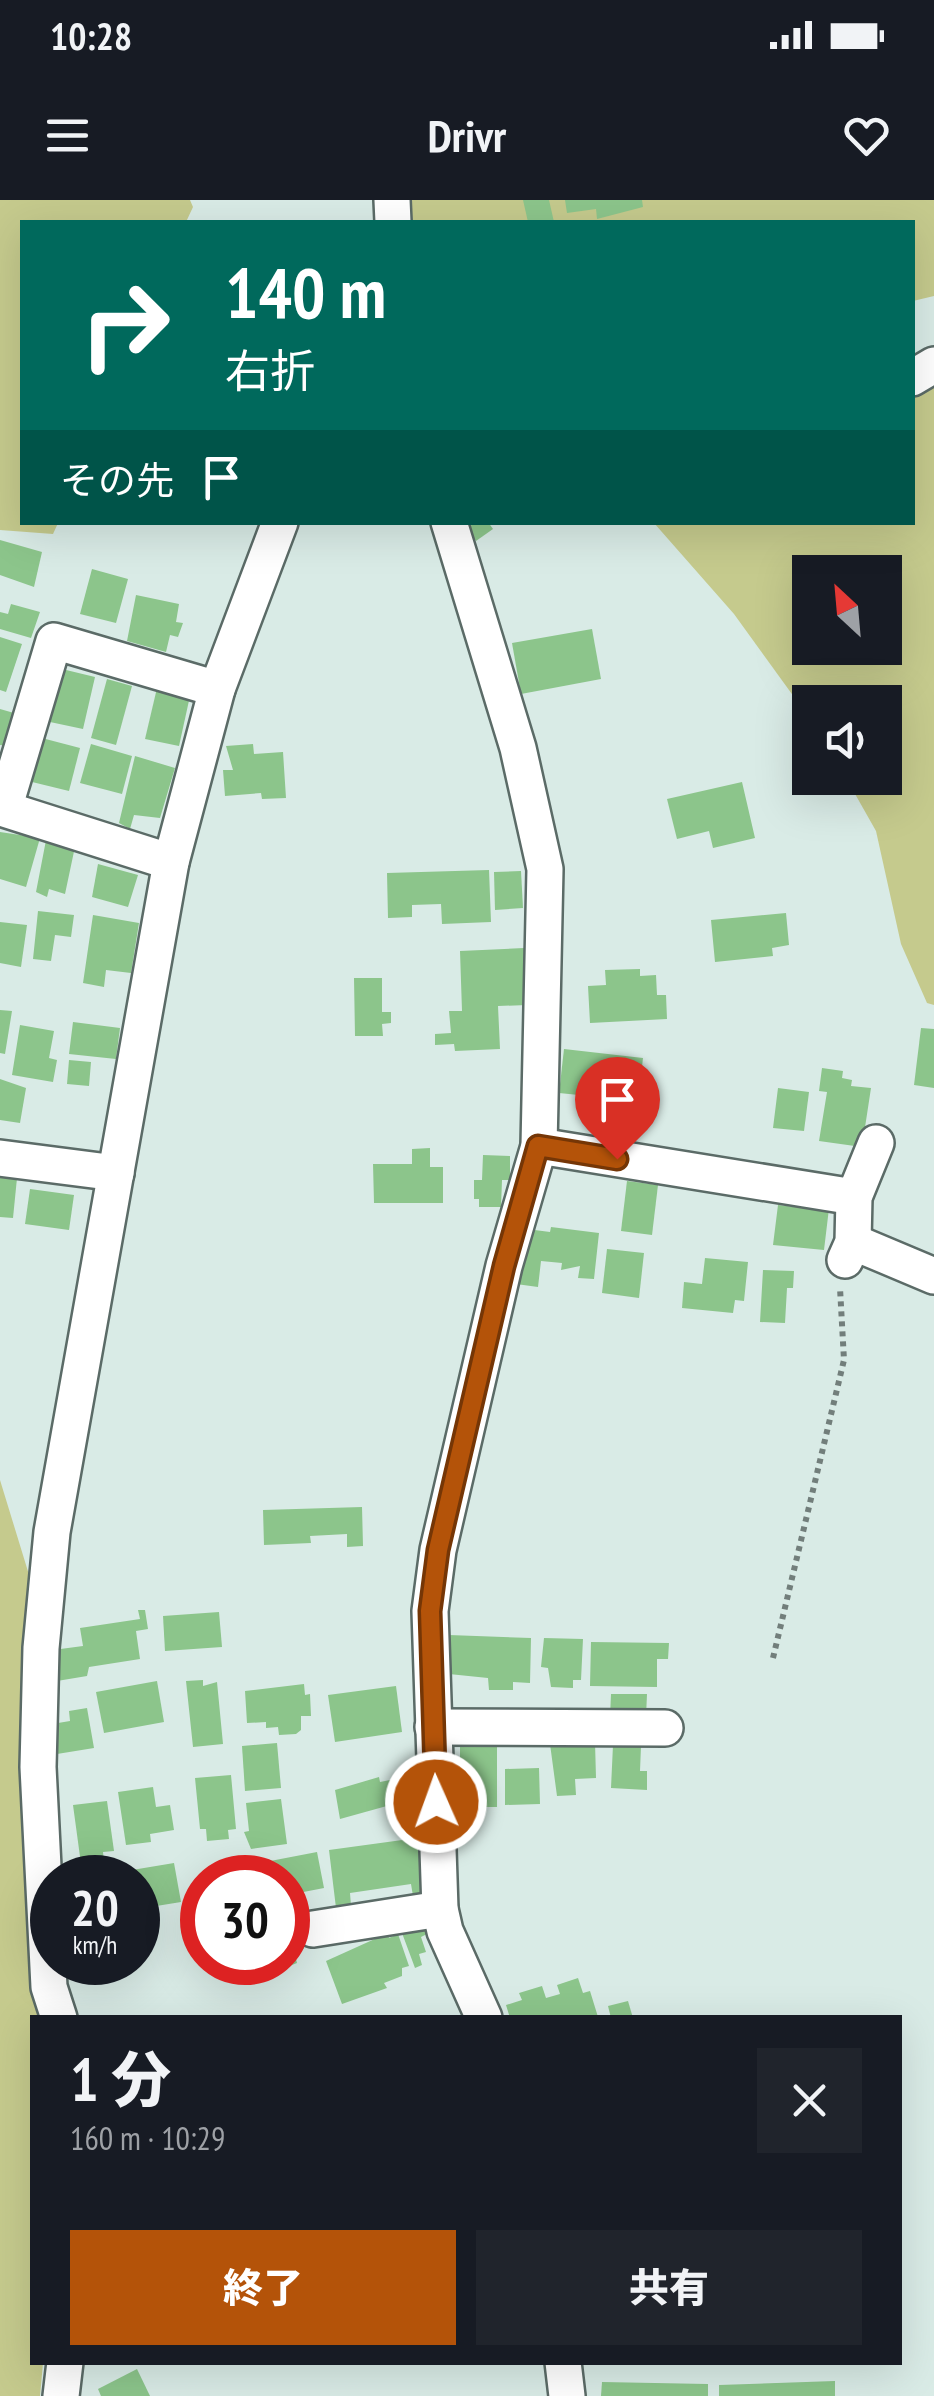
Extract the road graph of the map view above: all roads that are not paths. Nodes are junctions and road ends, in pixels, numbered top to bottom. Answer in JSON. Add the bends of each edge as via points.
{"nodes":[{"id":1,"x":279,"y":525,"type":"edge"},
{"id":2,"x":450,"y":525,"type":"edge"},
{"id":3,"x":218,"y":689,"type":"junction"},
{"id":4,"x":171,"y":862,"type":"junction"},
{"id":5,"x":876,"y":1143,"type":"dead end"},
{"id":6,"x":538,"y":1146,"type":"junction"},
{"id":7,"x":0,"y":1158,"type":"edge"},
{"id":8,"x":116,"y":1173,"type":"junction"},
{"id":9,"x":854,"y":1197,"type":"junction"},
{"id":10,"x":934,"y":1276,"type":"edge"},
{"id":11,"x":433,"y":1727,"type":"junction"},
{"id":12,"x":665,"y":1728,"type":"dead end"},
{"id":13,"x":440,"y":1909,"type":"junction"},
{"id":14,"x":313,"y":1929,"type":"dead end"},
{"id":15,"x":58,"y":2015,"type":"edge"},
{"id":16,"x":483,"y":2015,"type":"edge"},
{"id":17,"x":65,"y":2365,"type":"edge"},
{"id":18,"x":563,"y":2365,"type":"edge"},
{"id":19,"x":61,"y":2396,"type":"edge"},
{"id":20,"x":567,"y":2396,"type":"edge"}],
"edges":[{"from":1,"to":3,"type":"street"},
{"from":2,"to":6,"type":"street","via":[[518,748],[545,868]]},
{"from":3,"to":4,"type":"street"},
{"from":3,"to":4,"type":"street","via":[[54,641],[4,809]]},
{"from":4,"to":8,"type":"street"},
{"from":5,"to":9,"type":"street"},
{"from":6,"to":9,"type":"street"},
{"from":6,"to":11,"type":"street","via":[[438,1550],[430,1611]]},
{"from":7,"to":8,"type":"street"},
{"from":8,"to":15,"type":"street","via":[[55,1514],[40,1648],[45,1923]]},
{"from":9,"to":10,"type":"street","via":[[849,1251]]},
{"from":11,"to":12,"type":"street"},
{"from":11,"to":13,"type":"street"},
{"from":13,"to":14,"type":"street"},
{"from":13,"to":16,"type":"street"},
{"from":17,"to":19,"type":"street"},
{"from":18,"to":20,"type":"street"}]}
